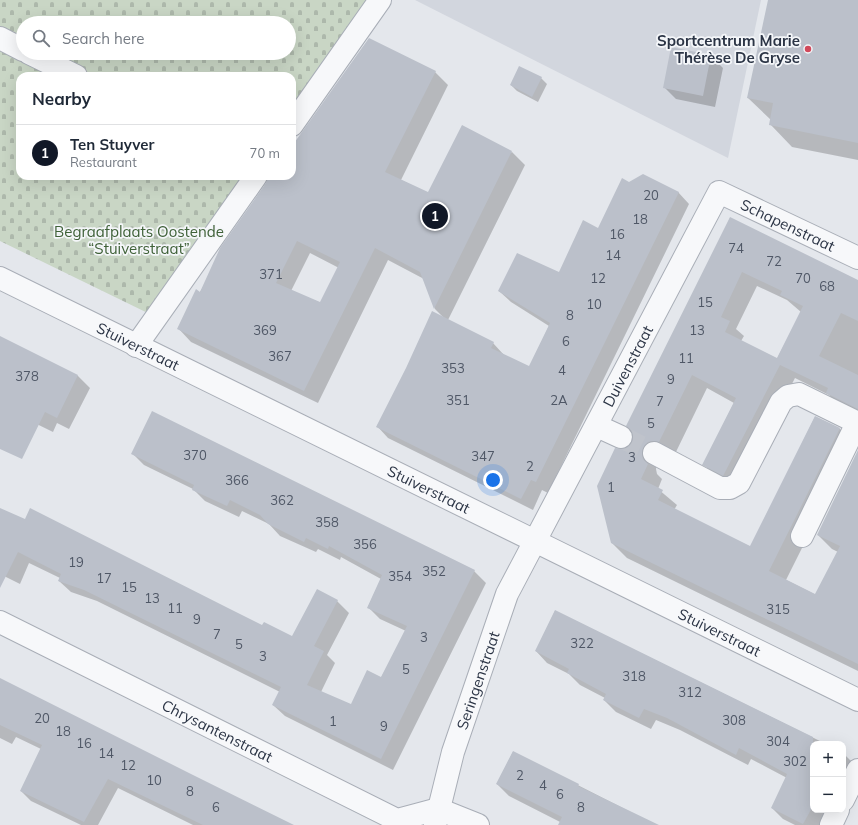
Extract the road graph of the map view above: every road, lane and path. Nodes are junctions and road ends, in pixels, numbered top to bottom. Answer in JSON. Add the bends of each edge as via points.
{"nodes":[{"id":1,"x":380,"y":0,"type":"edge"},
{"id":2,"x":0,"y":38,"type":"edge"},
{"id":3,"x":16,"y":46,"type":"edge"},
{"id":4,"x":43,"y":60,"type":"edge"},
{"id":5,"x":68,"y":72,"type":"edge"},
{"id":6,"x":296,"y":119,"type":"edge"},
{"id":7,"x":253,"y":180,"type":"edge"},
{"id":8,"x":719,"y":192,"type":"joint"},
{"id":9,"x":858,"y":258,"type":"edge"},
{"id":10,"x":0,"y":278,"type":"edge"},
{"id":11,"x":136,"y":346,"type":"junction"},
{"id":12,"x":858,"y":423,"type":"edge"},
{"id":13,"x":597,"y":426,"type":"junction"},
{"id":14,"x":621,"y":437,"type":"tunnel mouth"},
{"id":15,"x":654,"y":453,"type":"tunnel mouth"},
{"id":16,"x":802,"y":536,"type":"dead end"},
{"id":17,"x":537,"y":541,"type":"junction"},
{"id":18,"x":0,"y":622,"type":"edge"},
{"id":19,"x":858,"y":700,"type":"edge"},
{"id":20,"x":858,"y":770,"type":"edge"},
{"id":21,"x":846,"y":794,"type":"edge"},
{"id":22,"x":837,"y":813,"type":"edge"},
{"id":23,"x":437,"y":817,"type":"edge"},
{"id":24,"x":478,"y":825,"type":"edge"},
{"id":25,"x":831,"y":825,"type":"edge"}],
"edges":[{"from":1,"to":6,"type":"street"},
{"from":2,"to":3,"type":"street"},
{"from":4,"to":5,"type":"street"},
{"from":7,"to":11,"type":"street"},
{"from":8,"to":9,"type":"street","name":"Schapenstraat"},
{"from":8,"to":13,"type":"street","name":"Duivenstraat"},
{"from":10,"to":11,"type":"street","name":"Stuiverstraat"},
{"from":11,"to":17,"type":"street","name":"Stuiverstraat"},
{"from":12,"to":15,"type":"street","via":[[799,394],[788,396],[781,402],[739,483],[730,488],[720,488]]},
{"from":12,"to":16,"type":"street"},
{"from":13,"to":14,"type":"street"},
{"from":13,"to":17,"type":"street","name":"Duivenstraat"},
{"from":17,"to":19,"type":"street","name":"Stuiverstraat"},
{"from":17,"to":23,"type":"street","name":"Seringenstraat","via":[[508,594],[453,752]]},
{"from":18,"to":23,"type":"street","name":"Chrysantenstraat","via":[[397,820]]},
{"from":20,"to":21,"type":"street"},
{"from":22,"to":25,"type":"street"},
{"from":23,"to":24,"type":"street"}]}
